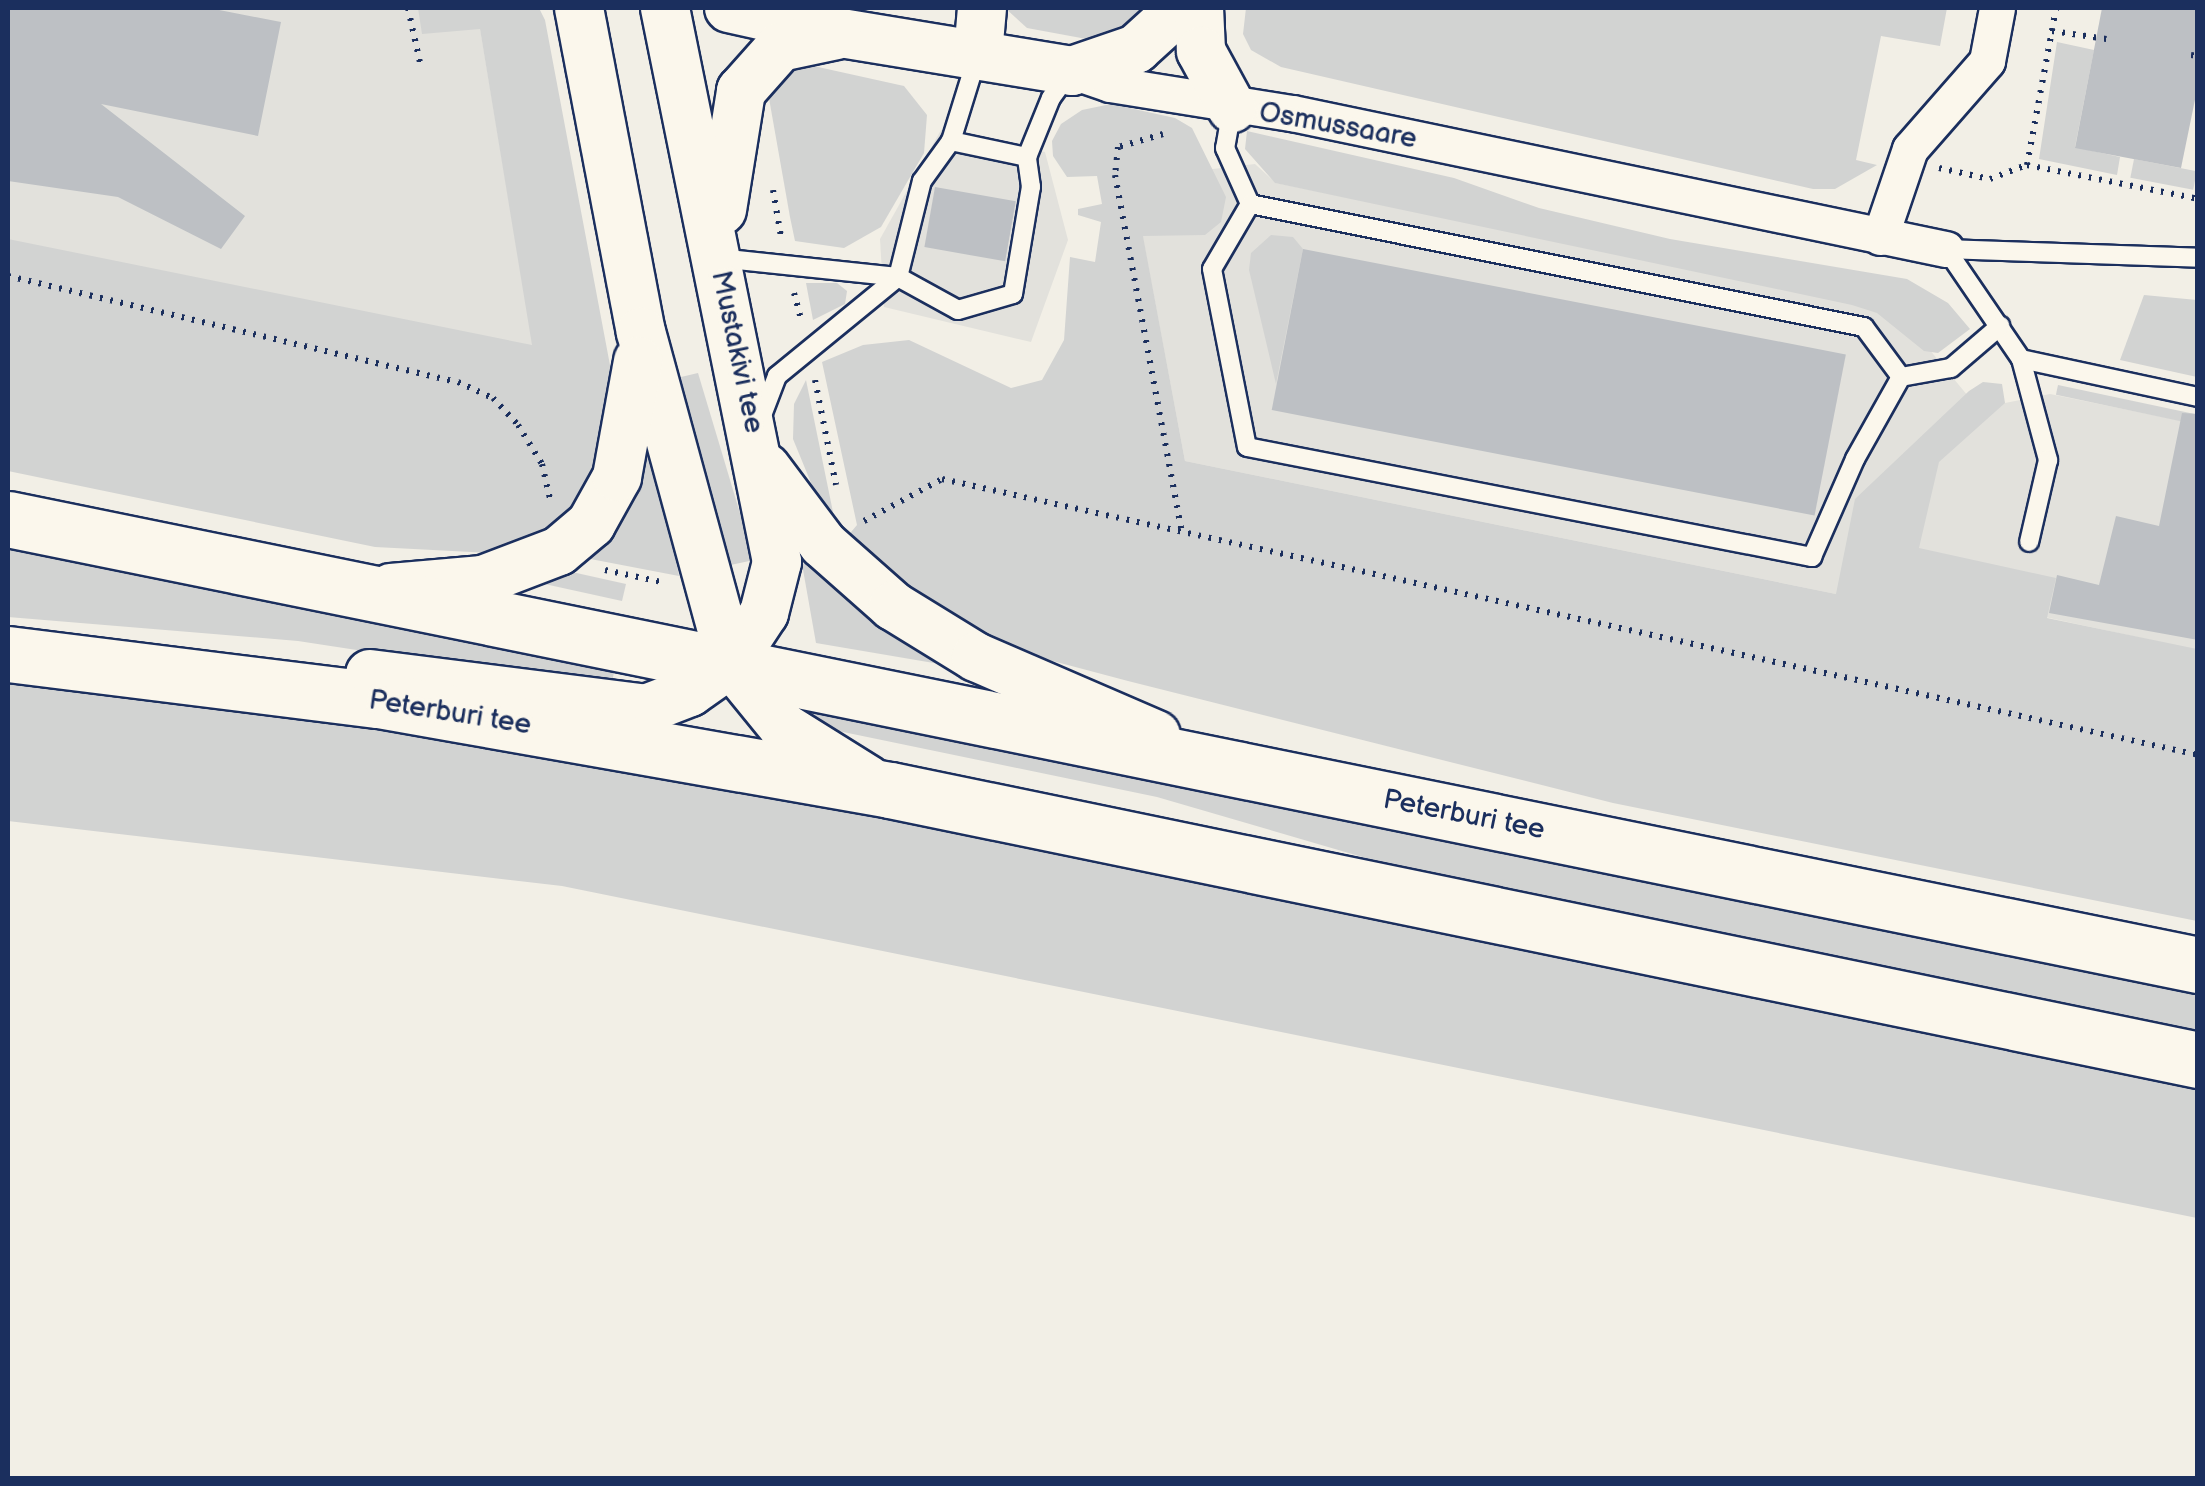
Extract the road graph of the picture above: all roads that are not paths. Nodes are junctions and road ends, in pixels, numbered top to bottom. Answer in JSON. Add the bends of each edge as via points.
{"nodes":[{"id":1,"x":562,"y":8,"type":"edge"},
{"id":2,"x":602,"y":8,"type":"edge"},
{"id":3,"x":643,"y":8,"type":"edge"},
{"id":4,"x":665,"y":8,"type":"edge"},
{"id":5,"x":730,"y":8,"type":"edge"},
{"id":6,"x":982,"y":8,"type":"edge"},
{"id":7,"x":1181,"y":8,"type":"edge"},
{"id":8,"x":1199,"y":8,"type":"edge"},
{"id":9,"x":1997,"y":8,"type":"edge"},
{"id":10,"x":582,"y":29,"type":"edge"},
{"id":11,"x":842,"y":34,"type":"junction"},
{"id":12,"x":978,"y":54,"type":"junction"},
{"id":13,"x":676,"y":64,"type":"junction"},
{"id":14,"x":1072,"y":71,"type":"junction"},
{"id":15,"x":1232,"y":108,"type":"junction"},
{"id":16,"x":951,"y":141,"type":"junction"},
{"id":17,"x":1028,"y":157,"type":"junction"},
{"id":18,"x":1250,"y":204,"type":"junction"},
{"id":19,"x":1880,"y":237,"type":"junction"},
{"id":20,"x":1946,"y":249,"type":"junction"},
{"id":21,"x":718,"y":258,"type":"junction"},
{"id":22,"x":2198,"y":258,"type":"edge"},
{"id":23,"x":898,"y":277,"type":"junction"},
{"id":24,"x":2000,"y":326,"type":"junction"},
{"id":25,"x":641,"y":332,"type":"junction"},
{"id":26,"x":2022,"y":359,"type":"junction"},
{"id":27,"x":1901,"y":377,"type":"junction"},
{"id":28,"x":2198,"y":397,"type":"edge"},
{"id":29,"x":759,"y":458,"type":"junction"},
{"id":30,"x":8,"y":519,"type":"edge"},
{"id":31,"x":2030,"y":542,"type":"dead end"},
{"id":32,"x":365,"y":590,"type":"junction"},
{"id":33,"x":8,"y":652,"type":"edge"},
{"id":34,"x":731,"y":663,"type":"junction"},
{"id":35,"x":1258,"y":774,"type":"junction"},
{"id":36,"x":890,"y":790,"type":"junction"},
{"id":37,"x":2198,"y":965,"type":"edge"},
{"id":38,"x":2198,"y":1060,"type":"edge"}],
"edges":[{"from":1,"to":10,"type":"main road"},
{"from":2,"to":10,"type":"main road"},
{"from":3,"to":13,"type":"main road"},
{"from":4,"to":13,"type":"main road","name":"Mustakivi tee"},
{"from":5,"to":11,"type":"main road","name":"Osmussaare"},
{"from":6,"to":12,"type":"main road"},
{"from":7,"to":14,"type":"main road","via":[[1136,49]]},
{"from":8,"to":15,"type":"main road","via":[[1201,51]]},
{"from":9,"to":19,"type":"street","via":[[1988,60],[1907,160]]},
{"from":10,"to":25,"type":"main road"},
{"from":11,"to":12,"type":"main road","name":"Osmussaare"},
{"from":11,"to":21,"type":"main road","via":[[780,47],[740,91]]},
{"from":12,"to":14,"type":"main road","name":"Osmussaare"},
{"from":12,"to":16,"type":"lane"},
{"from":13,"to":21,"type":"main road","name":"Mustakivi tee"},
{"from":14,"to":15,"type":"street","name":"Osmussaare"},
{"from":14,"to":17,"type":"lane","via":[[1051,98]]},
{"from":15,"to":18,"type":"lane","via":[[1224,148]]},
{"from":15,"to":19,"type":"street","name":"Osmussaare","via":[[1292,113]]},
{"from":16,"to":17,"type":"lane"},
{"from":16,"to":23,"type":"lane","via":[[922,182]]},
{"from":17,"to":23,"type":"lane","via":[[1031,187],[1013,294],[958,310]]},
{"from":18,"to":27,"type":"lane","via":[[1864,327]]},
{"from":18,"to":27,"type":"lane","via":[[1212,269],[1247,448],[1812,557]]},
{"from":19,"to":20,"type":"street","name":"Osmussaare"},
{"from":20,"to":22,"type":"lane"},
{"from":20,"to":24,"type":"lane"},
{"from":21,"to":23,"type":"lane"},
{"from":21,"to":29,"type":"main road","name":"Mustakivi tee"},
{"from":23,"to":29,"type":"lane","via":[[777,376],[761,409]]},
{"from":24,"to":26,"type":"lane"},
{"from":24,"to":27,"type":"lane","via":[[1951,368]]},
{"from":25,"to":32,"type":"main road","via":[[634,408],[617,476],[591,524],[559,551],[483,580]]},
{"from":25,"to":34,"type":"main road"},
{"from":26,"to":28,"type":"lane"},
{"from":26,"to":31,"type":"lane","via":[[2048,460]]},
{"from":29,"to":34,"type":"main road","via":[[776,586]]},
{"from":29,"to":35,"type":"main road","name":"Mustakivi tee","via":[[823,544],[893,606],[1066,701]]},
{"from":30,"to":32,"type":"highway","name":"Peterburi tee"},
{"from":32,"to":34,"type":"highway","name":"Peterburi tee"},
{"from":33,"to":34,"type":"main road","via":[[218,654],[646,709],[690,692]]},
{"from":33,"to":36,"type":"highway","name":"Peterburi tee","via":[[378,700]]},
{"from":34,"to":35,"type":"highway","name":"Peterburi tee"},
{"from":34,"to":36,"type":"main road","name":"Peterburi tee","via":[[782,727]]},
{"from":35,"to":37,"type":"highway","name":"Peterburi tee"},
{"from":36,"to":38,"type":"highway","name":"Peterburi tee"}]}
